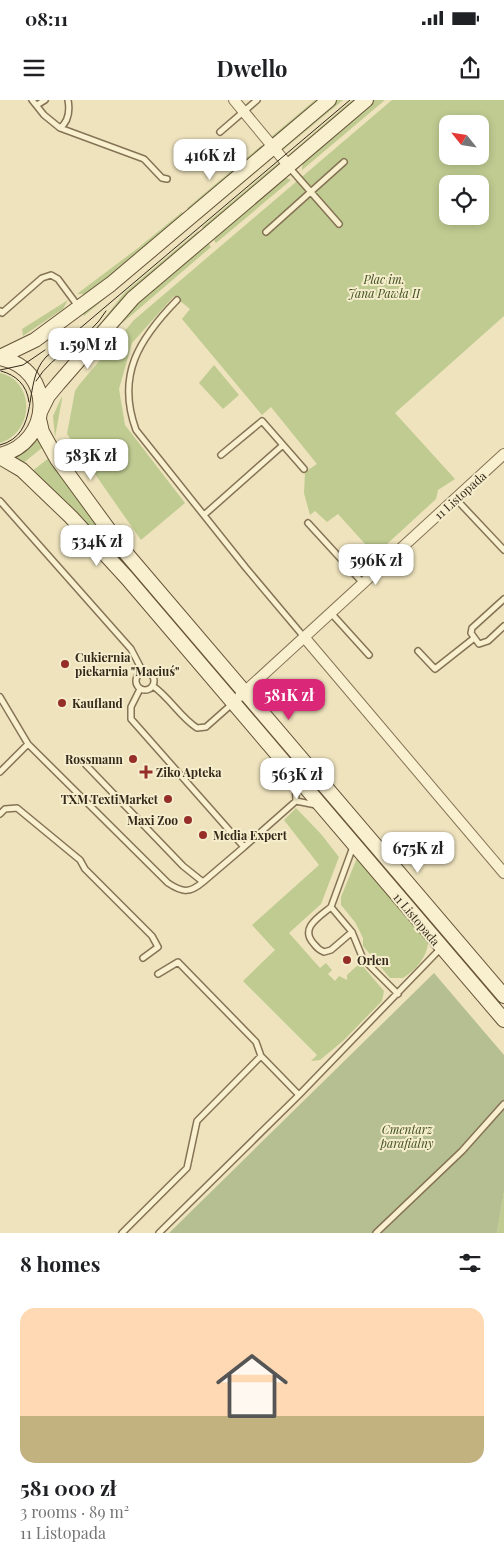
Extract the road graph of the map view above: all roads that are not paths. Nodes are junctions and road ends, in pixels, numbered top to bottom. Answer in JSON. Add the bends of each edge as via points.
{"nodes":[{"id":1,"x":32,"y":100,"type":"edge"},
{"id":2,"x":46,"y":100,"type":"edge"},
{"id":3,"x":68,"y":100,"type":"edge"},
{"id":4,"x":234,"y":100,"type":"edge"},
{"id":5,"x":257,"y":100,"type":"edge"},
{"id":6,"x":330,"y":100,"type":"edge"},
{"id":7,"x":366,"y":100,"type":"edge"},
{"id":8,"x":37,"y":106,"type":"junction"},
{"id":9,"x":242,"y":112,"type":"junction"},
{"id":10,"x":60,"y":128,"type":"junction"},
{"id":11,"x":220,"y":132,"type":"dead end"},
{"id":12,"x":273,"y":148,"type":"junction"},
{"id":13,"x":344,"y":162,"type":"dead end"},
{"id":14,"x":288,"y":166,"type":"junction"},
{"id":15,"x":166,"y":179,"type":"dead end"},
{"id":16,"x":311,"y":192,"type":"junction"},
{"id":17,"x":339,"y":224,"type":"dead end"},
{"id":18,"x":266,"y":232,"type":"dead end"},
{"id":19,"x":177,"y":300,"type":"dead end"},
{"id":20,"x":80,"y":308,"type":"junction"},
{"id":21,"x":0,"y":312,"type":"edge"},
{"id":22,"x":0,"y":358,"type":"edge"},
{"id":23,"x":39,"y":416,"type":"junction"},
{"id":24,"x":283,"y":445,"type":"junction"},
{"id":25,"x":504,"y":454,"type":"edge"},
{"id":26,"x":221,"y":455,"type":"dead end"},
{"id":27,"x":0,"y":456,"type":"edge"},
{"id":28,"x":304,"y":469,"type":"dead end"},
{"id":29,"x":456,"y":499,"type":"junction"},
{"id":30,"x":0,"y":501,"type":"edge"},
{"id":31,"x":204,"y":515,"type":"junction"},
{"id":32,"x":308,"y":523,"type":"dead end"},
{"id":33,"x":504,"y":550,"type":"edge"},
{"id":34,"x":362,"y":582,"type":"junction"},
{"id":35,"x":504,"y":599,"type":"edge"},
{"id":36,"x":330,"y":612,"type":"junction"},
{"id":37,"x":504,"y":626,"type":"edge"},
{"id":38,"x":304,"y":637,"type":"junction"},
{"id":39,"x":473,"y":639,"type":"junction"},
{"id":40,"x":418,"y":651,"type":"dead end"},
{"id":41,"x":369,"y":655,"type":"dead end"},
{"id":42,"x":143,"y":672,"type":"junction"},
{"id":43,"x":153,"y":686,"type":"junction"},
{"id":44,"x":140,"y":689,"type":"junction"},
{"id":45,"x":245,"y":691,"type":"junction"},
{"id":46,"x":0,"y":697,"type":"edge"},
{"id":47,"x":233,"y":704,"type":"junction"},
{"id":48,"x":28,"y":744,"type":"junction"},
{"id":49,"x":86,"y":765,"type":"dead end"},
{"id":50,"x":0,"y":772,"type":"edge"},
{"id":51,"x":294,"y":775,"type":"junction"},
{"id":52,"x":296,"y":801,"type":"junction"},
{"id":53,"x":322,"y":806,"type":"junction"},
{"id":54,"x":0,"y":814,"type":"edge"},
{"id":55,"x":365,"y":834,"type":"junction"},
{"id":56,"x":354,"y":844,"type":"junction"},
{"id":57,"x":244,"y":847,"type":"junction"},
{"id":58,"x":504,"y":873,"type":"edge"},
{"id":59,"x":203,"y":882,"type":"junction"},
{"id":60,"x":331,"y":907,"type":"junction"},
{"id":61,"x":352,"y":932,"type":"junction"},
{"id":62,"x":454,"y":938,"type":"junction"},
{"id":63,"x":442,"y":948,"type":"junction"},
{"id":64,"x":144,"y":958,"type":"dead end"},
{"id":65,"x":158,"y":974,"type":"dead end"},
{"id":66,"x":398,"y":994,"type":"junction"},
{"id":67,"x":501,"y":997,"type":"edge"},
{"id":68,"x":504,"y":1020,"type":"edge"},
{"id":69,"x":261,"y":1056,"type":"junction"},
{"id":70,"x":299,"y":1095,"type":"junction"},
{"id":71,"x":504,"y":1104,"type":"edge"},
{"id":72,"x":122,"y":1233,"type":"edge"},
{"id":73,"x":159,"y":1233,"type":"edge"},
{"id":74,"x":376,"y":1233,"type":"edge"}],
"edges":[{"from":1,"to":8,"type":"lane"},
{"from":2,"to":8,"type":"lane"},
{"from":3,"to":10,"type":"lane","via":[[67,120]]},
{"from":4,"to":9,"type":"street"},
{"from":5,"to":9,"type":"lane"},
{"from":6,"to":12,"type":"main road"},
{"from":7,"to":14,"type":"main road"},
{"from":8,"to":10,"type":"lane"},
{"from":9,"to":11,"type":"lane"},
{"from":9,"to":12,"type":"street"},
{"from":10,"to":15,"type":"lane","via":[[138,156]]},
{"from":12,"to":14,"type":"street"},
{"from":12,"to":20,"type":"main road"},
{"from":13,"to":16,"type":"lane"},
{"from":14,"to":16,"type":"lane"},
{"from":14,"to":23,"type":"main road","via":[[133,298],[48,396]]},
{"from":16,"to":17,"type":"lane"},
{"from":16,"to":18,"type":"lane"},
{"from":19,"to":31,"type":"lane","via":[[150,330],[137,352],[132,365],[128,404],[136,430]]},
{"from":20,"to":21,"type":"lane","via":[[58,279],[51,275],[42,278]]},
{"from":20,"to":22,"type":"main road","via":[[22,348]]},
{"from":22,"to":23,"type":"main road","name":"11 Listopada","via":[[19,366],[34,379],[41,399]]},
{"from":23,"to":27,"type":"main road","via":[[24,442]]},
{"from":23,"to":45,"type":"main road","name":"11 Listopada","via":[[50,447],[105,527]]},
{"from":24,"to":26,"type":"lane","via":[[262,421]]},
{"from":24,"to":28,"type":"lane"},
{"from":24,"to":31,"type":"lane"},
{"from":25,"to":29,"type":"street","name":"11 Listopada"},
{"from":27,"to":47,"type":"main road","name":"11 Listopada","via":[[22,470],[77,524]]},
{"from":29,"to":33,"type":"lane"},
{"from":29,"to":34,"type":"street","name":"11 Listopada"},
{"from":30,"to":42,"type":"lane","via":[[131,649]]},
{"from":31,"to":38,"type":"lane"},
{"from":32,"to":34,"type":"lane"},
{"from":34,"to":36,"type":"street","name":"11 Listopada"},
{"from":35,"to":39,"type":"lane","via":[[472,628]]},
{"from":36,"to":38,"type":"street","name":"11 Listopada"},
{"from":36,"to":41,"type":"lane"},
{"from":37,"to":39,"type":"lane","via":[[488,641],[479,644]]},
{"from":38,"to":45,"type":"street","name":"11 Listopada"},
{"from":38,"to":58,"type":"street"},
{"from":39,"to":40,"type":"lane","via":[[435,668]]},
{"from":42,"to":43,"type":"lane","via":[[153,676]]},
{"from":42,"to":44,"type":"lane","via":[[136,680]]},
{"from":43,"to":44,"type":"lane","via":[[147,691]]},
{"from":43,"to":47,"type":"lane","via":[[197,728],[206,727]]},
{"from":44,"to":57,"type":"lane","via":[[132,707],[132,719]]},
{"from":45,"to":47,"type":"street","name":"11 Listopada"},
{"from":45,"to":55,"type":"main road","name":"11 Listopada"},
{"from":46,"to":48,"type":"lane"},
{"from":47,"to":51,"type":"main road","name":"11 Listopada"},
{"from":48,"to":50,"type":"lane"},
{"from":48,"to":59,"type":"lane","via":[[168,883],[184,892],[192,891]]},
{"from":49,"to":59,"type":"lane","via":[[183,866]]},
{"from":51,"to":52,"type":"lane"},
{"from":51,"to":53,"type":"main road","name":"11 Listopada"},
{"from":52,"to":53,"type":"lane"},
{"from":52,"to":57,"type":"lane"},
{"from":53,"to":56,"type":"main road","name":"11 Listopada"},
{"from":54,"to":64,"type":"lane","via":[[5,809],[17,808],[80,860],[85,869],[152,936],[158,947]]},
{"from":55,"to":56,"type":"main road"},
{"from":55,"to":62,"type":"main road","name":"11 Listopada"},
{"from":56,"to":60,"type":"lane"},
{"from":56,"to":63,"type":"main road","name":"11 Listopada"},
{"from":57,"to":59,"type":"lane"},
{"from":60,"to":61,"type":"lane"},
{"from":60,"to":61,"type":"lane","via":[[311,924],[310,939],[324,952]]},
{"from":61,"to":66,"type":"lane","via":[[363,959]]},
{"from":62,"to":63,"type":"main road"},
{"from":62,"to":67,"type":"main road","name":"11 Listopada"},
{"from":63,"to":66,"type":"lane"},
{"from":63,"to":67,"type":"main road","name":"11 Listopada"},
{"from":65,"to":69,"type":"lane","via":[[178,962],[256,1042]]},
{"from":66,"to":70,"type":"lane"},
{"from":67,"to":68,"type":"main road","name":"11 Listopada"},
{"from":69,"to":70,"type":"lane"},
{"from":69,"to":72,"type":"lane","via":[[197,1122],[187,1168]]},
{"from":70,"to":73,"type":"lane"},
{"from":71,"to":74,"type":"lane","via":[[462,1151]]}]}
